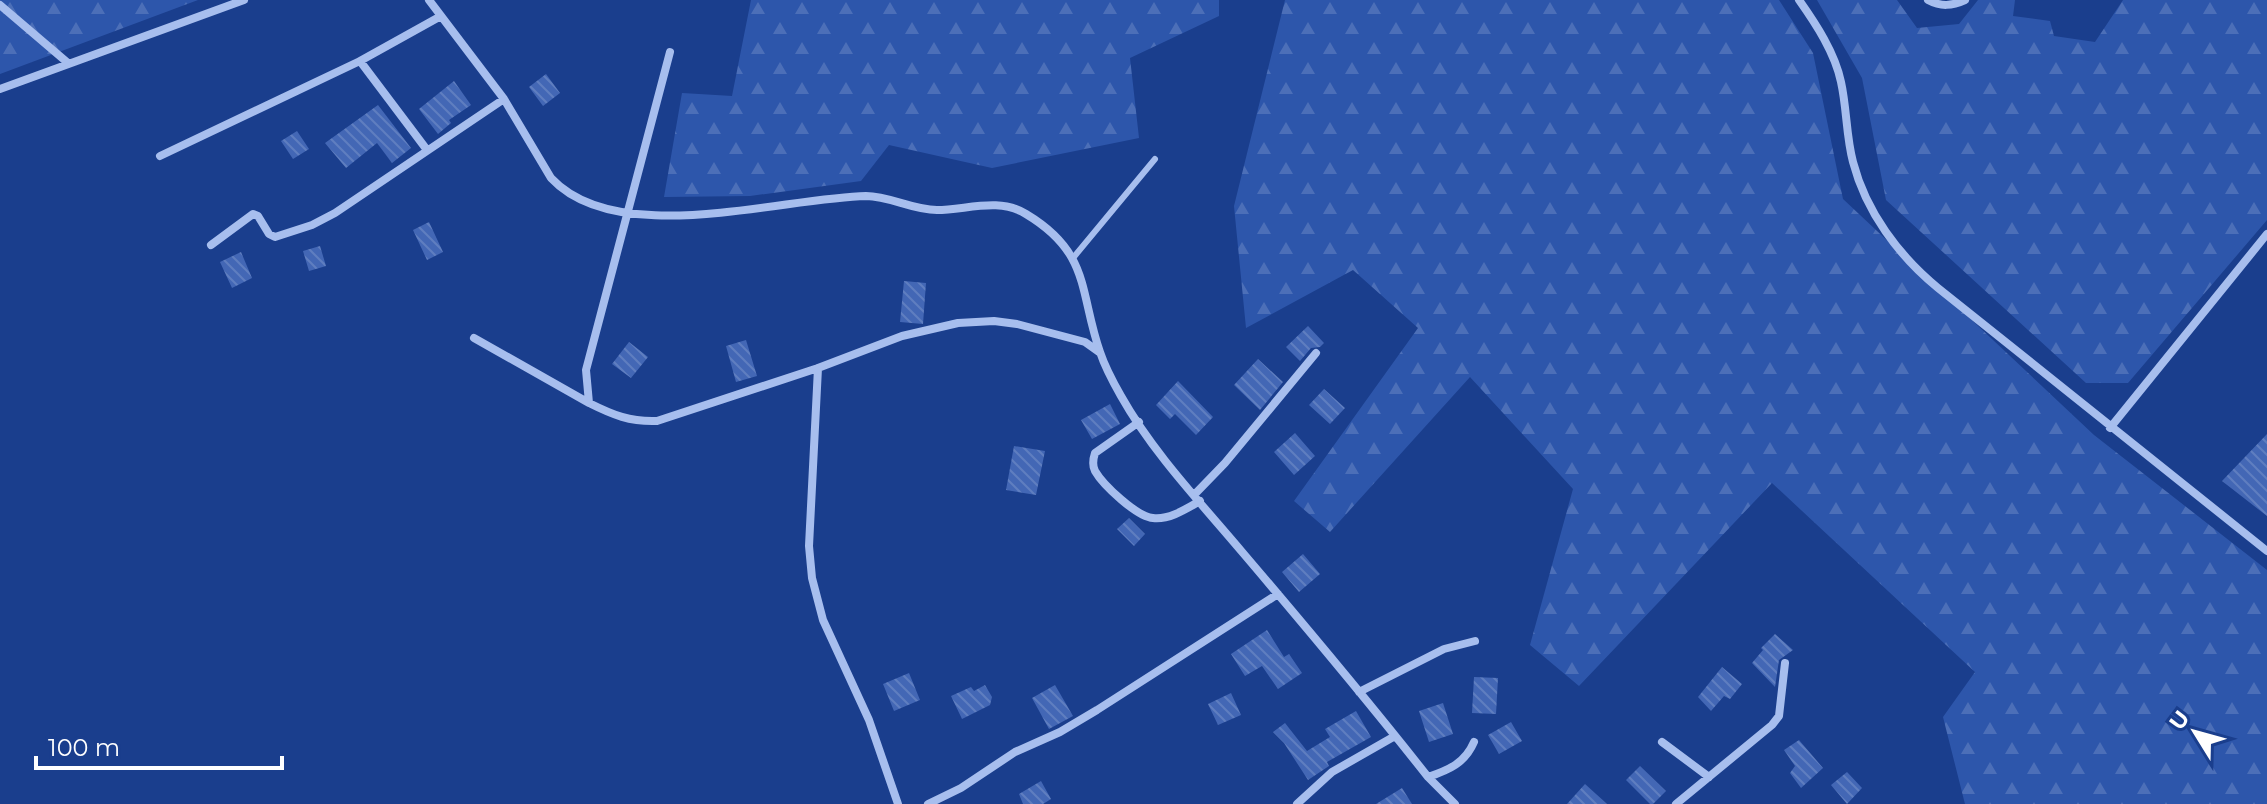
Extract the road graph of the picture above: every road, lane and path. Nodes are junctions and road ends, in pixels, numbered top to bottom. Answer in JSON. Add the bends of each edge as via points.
{"nodes":[{"id":1,"x":244,"y":0,"type":"edge"},
{"id":2,"x":429,"y":0,"type":"edge"},
{"id":3,"x":1799,"y":0,"type":"edge"},
{"id":4,"x":1928,"y":0,"type":"edge"},
{"id":5,"x":1965,"y":0,"type":"edge"},
{"id":6,"x":0,"y":5,"type":"edge"},
{"id":7,"x":441,"y":16,"type":"junction"},
{"id":8,"x":670,"y":52,"type":"dead end"},
{"id":9,"x":360,"y":61,"type":"junction"},
{"id":10,"x":68,"y":63,"type":"junction"},
{"id":11,"x":0,"y":89,"type":"edge"},
{"id":12,"x":504,"y":99,"type":"junction"},
{"id":13,"x":427,"y":150,"type":"junction"},
{"id":14,"x":160,"y":156,"type":"dead end"},
{"id":15,"x":1155,"y":159,"type":"dead end"},
{"id":16,"x":627,"y":214,"type":"junction"},
{"id":17,"x":2267,"y":234,"type":"edge"},
{"id":18,"x":211,"y":245,"type":"dead end"},
{"id":19,"x":1073,"y":258,"type":"junction"},
{"id":20,"x":474,"y":338,"type":"dead end"},
{"id":21,"x":1100,"y":352,"type":"junction"},
{"id":22,"x":1316,"y":353,"type":"dead end"},
{"id":23,"x":818,"y":368,"type":"junction"},
{"id":24,"x":589,"y":403,"type":"junction"},
{"id":25,"x":1139,"y":422,"type":"junction"},
{"id":26,"x":2110,"y":428,"type":"junction"},
{"id":27,"x":1197,"y":498,"type":"junction"},
{"id":28,"x":2267,"y":551,"type":"edge"},
{"id":29,"x":1278,"y":594,"type":"junction"},
{"id":30,"x":1475,"y":641,"type":"dead end"},
{"id":31,"x":1785,"y":663,"type":"dead end"},
{"id":32,"x":1359,"y":692,"type":"junction"},
{"id":33,"x":1395,"y":736,"type":"junction"},
{"id":34,"x":1474,"y":742,"type":"dead end"},
{"id":35,"x":1662,"y":742,"type":"dead end"},
{"id":36,"x":1428,"y":777,"type":"junction"},
{"id":37,"x":1709,"y":777,"type":"junction"},
{"id":38,"x":898,"y":804,"type":"edge"},
{"id":39,"x":928,"y":804,"type":"edge"},
{"id":40,"x":1297,"y":804,"type":"edge"},
{"id":41,"x":1455,"y":804,"type":"edge"},
{"id":42,"x":1676,"y":804,"type":"edge"}],
"edges":[{"from":1,"to":10,"type":"street"},
{"from":2,"to":7,"type":"street"},
{"from":3,"to":26,"type":"street","via":[[1841,81],[1860,184],[1901,252],[1916,270]]},
{"from":4,"to":5,"type":"street","via":[[1953,5]]},
{"from":6,"to":10,"type":"street"},
{"from":7,"to":9,"type":"street"},
{"from":7,"to":12,"type":"street"},
{"from":8,"to":16,"type":"street"},
{"from":9,"to":13,"type":"street"},
{"from":9,"to":14,"type":"street"},
{"from":10,"to":11,"type":"street"},
{"from":12,"to":13,"type":"street"},
{"from":12,"to":16,"type":"street","via":[[561,189]]},
{"from":13,"to":18,"type":"street","via":[[312,225],[275,237],[253,214]]},
{"from":15,"to":19,"type":"lane"},
{"from":16,"to":19,"type":"street","via":[[722,213],[863,196],[925,210],[1005,206],[1043,226]]},
{"from":16,"to":24,"type":"street","via":[[586,370]]},
{"from":17,"to":26,"type":"street"},
{"from":19,"to":21,"type":"street"},
{"from":20,"to":24,"type":"street"},
{"from":21,"to":23,"type":"street","via":[[1046,330],[994,321],[958,323],[902,336]]},
{"from":21,"to":25,"type":"street"},
{"from":22,"to":27,"type":"street"},
{"from":23,"to":24,"type":"street","via":[[657,421],[622,419]]},
{"from":23,"to":38,"type":"street","via":[[812,578],[823,620],[869,720]]},
{"from":25,"to":27,"type":"street"},
{"from":25,"to":27,"type":"street","via":[[1095,453],[1095,470],[1148,518],[1179,512]]},
{"from":26,"to":28,"type":"street"},
{"from":27,"to":29,"type":"street"},
{"from":29,"to":32,"type":"street"},
{"from":29,"to":39,"type":"street","via":[[1060,732]]},
{"from":30,"to":32,"type":"street","via":[[1444,649]]},
{"from":31,"to":37,"type":"street","via":[[1779,716]]},
{"from":32,"to":33,"type":"street"},
{"from":33,"to":36,"type":"street"},
{"from":33,"to":40,"type":"street","via":[[1332,772]]},
{"from":34,"to":36,"type":"street","via":[[1454,766]]},
{"from":35,"to":37,"type":"street"},
{"from":36,"to":41,"type":"street"},
{"from":37,"to":42,"type":"street"}]}
